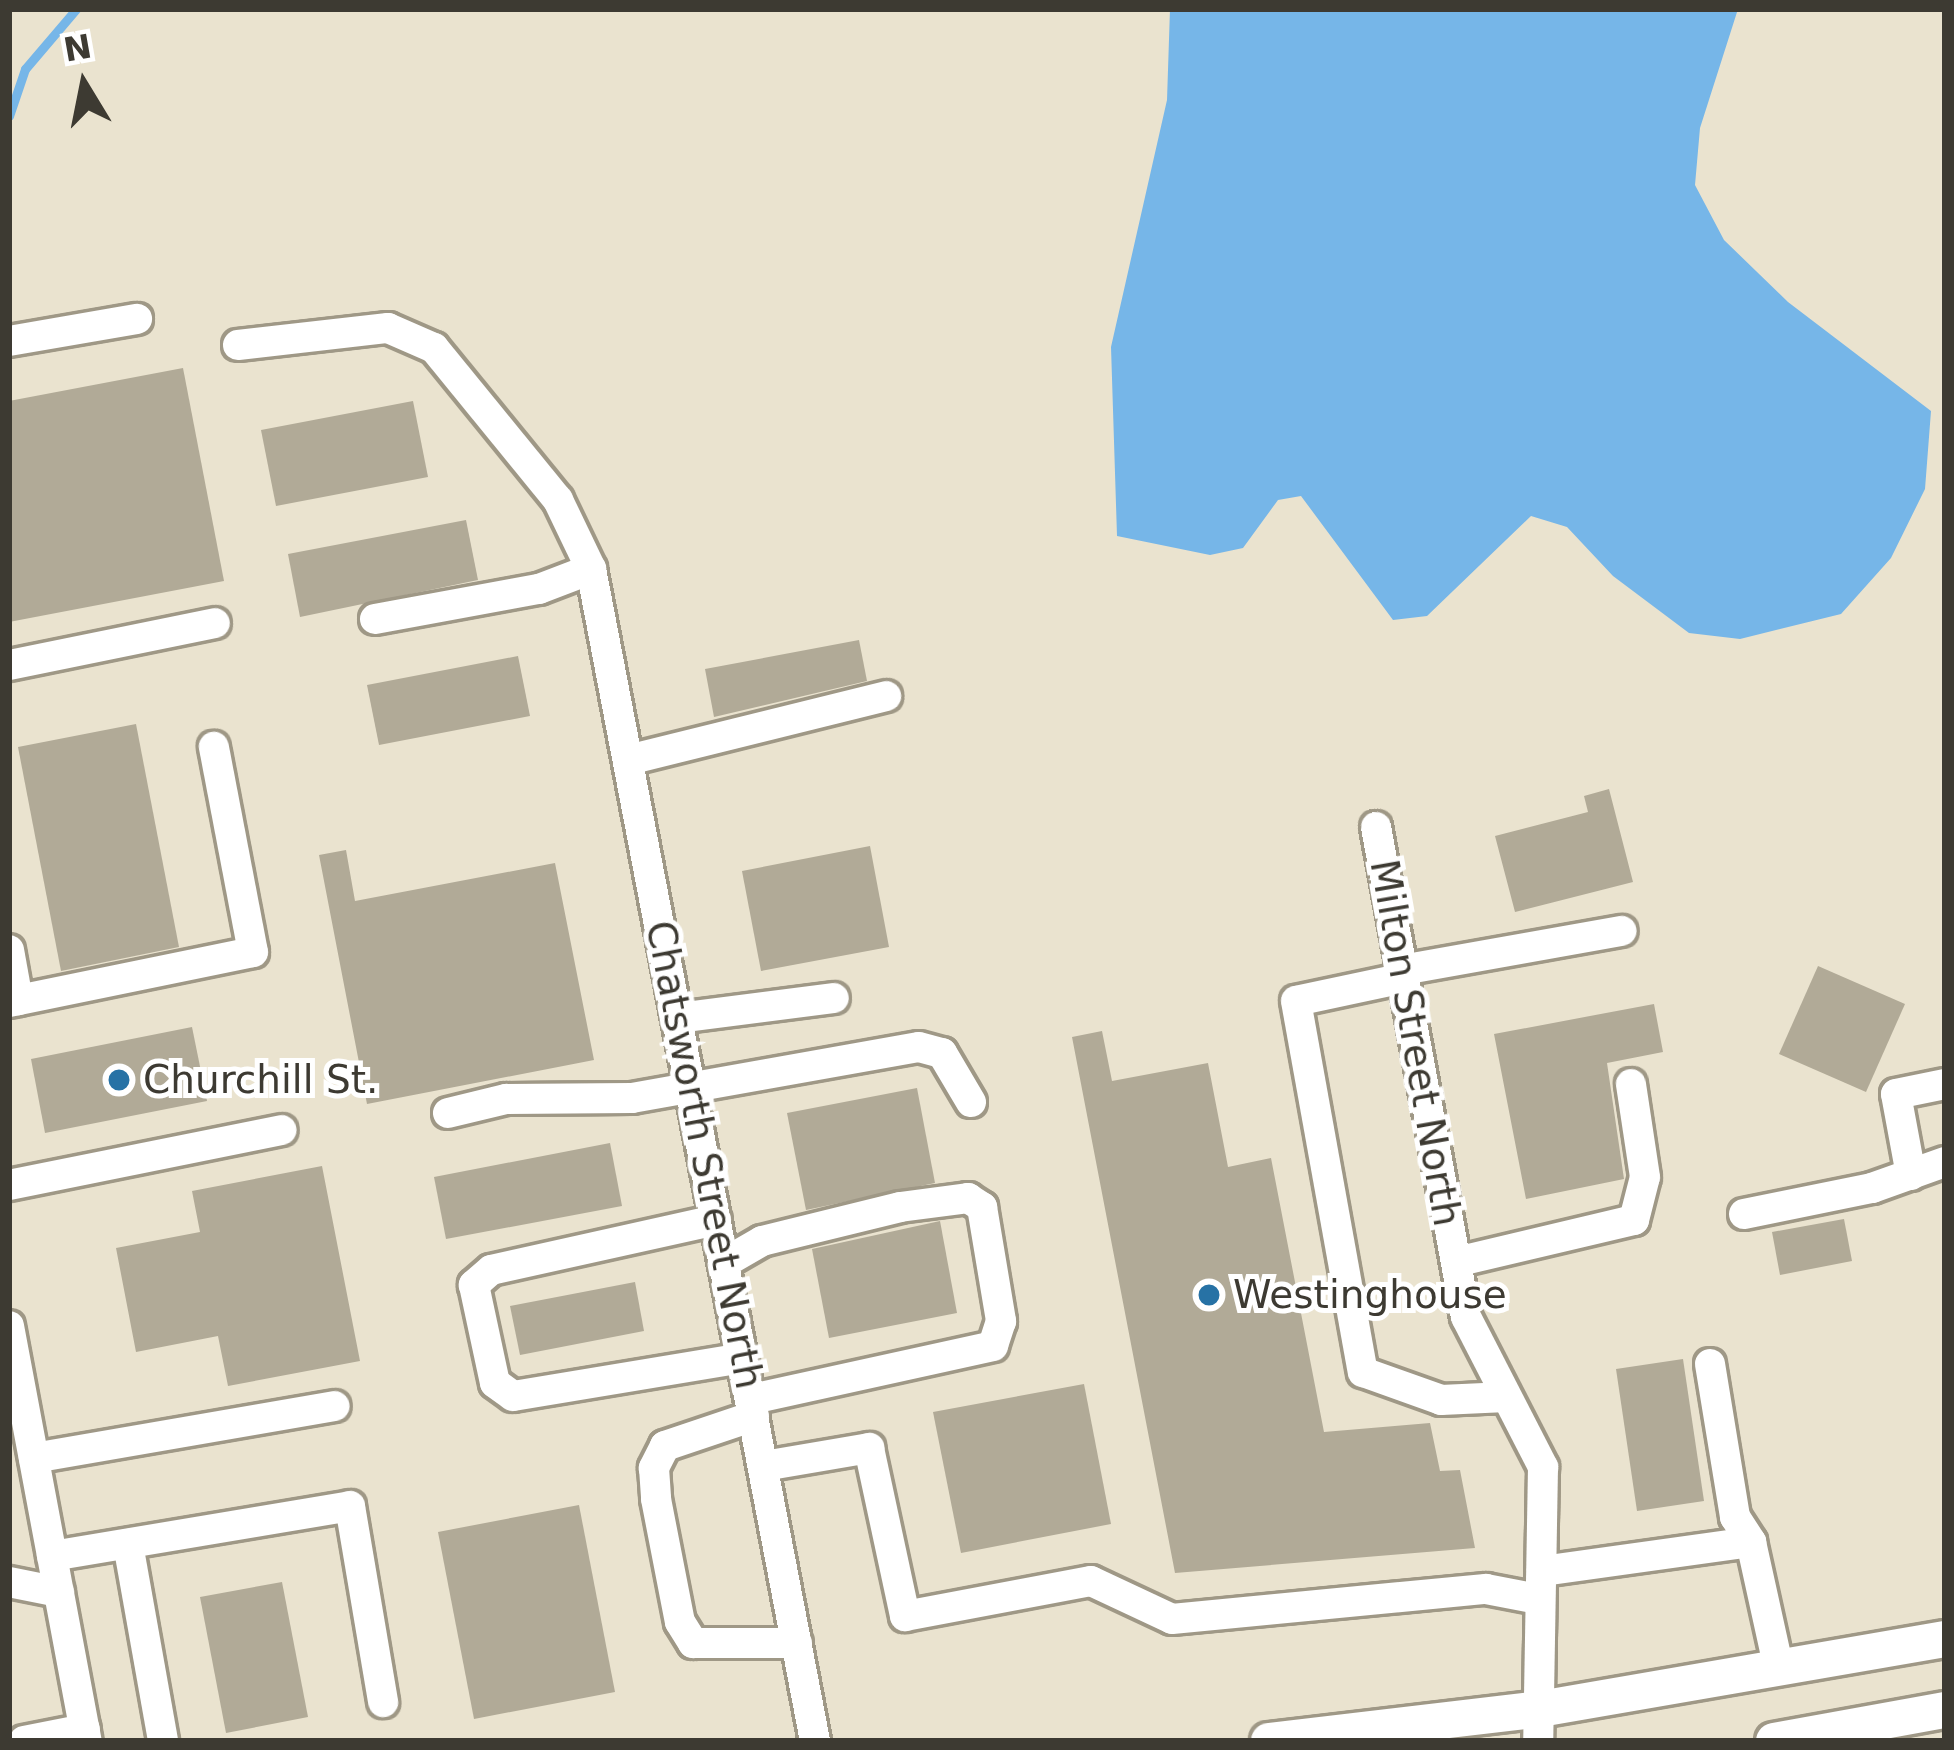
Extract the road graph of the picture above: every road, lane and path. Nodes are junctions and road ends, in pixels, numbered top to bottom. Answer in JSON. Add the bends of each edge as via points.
{"nodes":[{"id":1,"x":137,"y":319,"type":"dead end"},
{"id":2,"x":9,"y":341,"type":"edge"},
{"id":3,"x":238,"y":345,"type":"dead end"},
{"id":4,"x":591,"y":568,"type":"junction"},
{"id":5,"x":375,"y":619,"type":"dead end"},
{"id":6,"x":215,"y":623,"type":"dead end"},
{"id":7,"x":9,"y":665,"type":"edge"},
{"id":8,"x":886,"y":696,"type":"dead end"},
{"id":9,"x":214,"y":746,"type":"dead end"},
{"id":10,"x":628,"y":760,"type":"junction"},
{"id":11,"x":1376,"y":827,"type":"dead end"},
{"id":12,"x":1622,"y":931,"type":"dead end"},
{"id":13,"x":9,"y":950,"type":"edge"},
{"id":14,"x":1403,"y":974,"type":"junction"},
{"id":15,"x":834,"y":998,"type":"dead end"},
{"id":16,"x":13,"y":1001,"type":"edge"},
{"id":17,"x":678,"y":1018,"type":"junction"},
{"id":18,"x":690,"y":1083,"type":"junction"},
{"id":19,"x":1631,"y":1084,"type":"dead end"},
{"id":20,"x":1945,"y":1084,"type":"edge"},
{"id":21,"x":971,"y":1102,"type":"dead end"},
{"id":22,"x":448,"y":1113,"type":"dead end"},
{"id":23,"x":282,"y":1130,"type":"dead end"},
{"id":24,"x":1945,"y":1162,"type":"edge"},
{"id":25,"x":1911,"y":1175,"type":"junction"},
{"id":26,"x":9,"y":1185,"type":"edge"},
{"id":27,"x":1744,"y":1214,"type":"dead end"},
{"id":28,"x":716,"y":1220,"type":"junction"},
{"id":29,"x":1456,"y":1262,"type":"junction"},
{"id":30,"x":724,"y":1263,"type":"junction"},
{"id":31,"x":10,"y":1338,"type":"edge"},
{"id":32,"x":743,"y":1358,"type":"junction"},
{"id":33,"x":1710,"y":1364,"type":"dead end"},
{"id":34,"x":1506,"y":1396,"type":"junction"},
{"id":35,"x":335,"y":1406,"type":"dead end"},
{"id":36,"x":752,"y":1408,"type":"junction"},
{"id":37,"x":34,"y":1458,"type":"junction"},
{"id":38,"x":764,"y":1466,"type":"junction"},
{"id":39,"x":1751,"y":1542,"type":"junction"},
{"id":40,"x":128,"y":1544,"type":"junction"},
{"id":41,"x":52,"y":1556,"type":"junction"},
{"id":42,"x":9,"y":1582,"type":"edge"},
{"id":43,"x":1540,"y":1585,"type":"junction"},
{"id":44,"x":59,"y":1592,"type":"junction"},
{"id":45,"x":1945,"y":1639,"type":"edge"},
{"id":46,"x":797,"y":1643,"type":"junction"},
{"id":47,"x":1779,"y":1669,"type":"junction"},
{"id":48,"x":383,"y":1702,"type":"dead end"},
{"id":49,"x":1945,"y":1710,"type":"edge"},
{"id":50,"x":1536,"y":1725,"type":"edge"},
{"id":51,"x":86,"y":1735,"type":"edge"},
{"id":52,"x":24,"y":1741,"type":"edge"},
{"id":53,"x":163,"y":1741,"type":"edge"},
{"id":54,"x":815,"y":1741,"type":"edge"},
{"id":55,"x":1269,"y":1741,"type":"edge"},
{"id":56,"x":1774,"y":1741,"type":"edge"}],
"edges":[{"from":1,"to":2,"type":"street"},
{"from":3,"to":4,"type":"street","name":"Chatsworth Street North","via":[[388,328],[434,348],[558,500]]},
{"from":4,"to":5,"type":"street","via":[[539,589]]},
{"from":4,"to":10,"type":"street","name":"Chatsworth Street North"},
{"from":6,"to":7,"type":"street"},
{"from":8,"to":10,"type":"street"},
{"from":9,"to":16,"type":"street","via":[[253,952]]},
{"from":10,"to":17,"type":"street","name":"Chatsworth Street North"},
{"from":11,"to":14,"type":"street","name":"Milton Street North"},
{"from":12,"to":14,"type":"street"},
{"from":13,"to":16,"type":"street"},
{"from":14,"to":29,"type":"street","name":"Milton Street North"},
{"from":14,"to":34,"type":"street","via":[[1295,1001],[1363,1372],[1441,1400]]},
{"from":15,"to":17,"type":"street"},
{"from":17,"to":18,"type":"street","name":"Chatsworth Street North"},
{"from":18,"to":21,"type":"street","via":[[920,1047],[942,1054]]},
{"from":18,"to":22,"type":"street","via":[[632,1098],[506,1099]]},
{"from":18,"to":28,"type":"street","name":"Chatsworth Street North"},
{"from":19,"to":29,"type":"street","via":[[1645,1177],[1634,1220]]},
{"from":20,"to":25,"type":"street","via":[[1896,1094]]},
{"from":23,"to":26,"type":"street"},
{"from":24,"to":25,"type":"street"},
{"from":25,"to":27,"type":"street"},
{"from":28,"to":30,"type":"street","name":"Chatsworth Street North"},
{"from":28,"to":32,"type":"street","via":[[491,1270],[474,1285],[495,1383],[513,1396]]},
{"from":29,"to":34,"type":"street","name":"Milton Street North","via":[[1477,1346]]},
{"from":30,"to":32,"type":"street","name":"Chatsworth Street North"},
{"from":30,"to":36,"type":"street","via":[[761,1240],[900,1207],[968,1198],[982,1207],[1001,1321],[993,1346]]},
{"from":31,"to":37,"type":"street"},
{"from":32,"to":36,"type":"street","name":"Chatsworth Street North"},
{"from":33,"to":39,"type":"street","via":[[1736,1517]]},
{"from":34,"to":43,"type":"street","name":"Milton Street North","via":[[1543,1467]]},
{"from":35,"to":37,"type":"street"},
{"from":36,"to":38,"type":"street","name":"Chatsworth Street North"},
{"from":36,"to":46,"type":"street","via":[[665,1446],[654,1468],[656,1499],[680,1622],[693,1643]]},
{"from":37,"to":41,"type":"street"},
{"from":38,"to":43,"type":"street","via":[[869,1448],[904,1616],[1091,1581],[1172,1619]]},
{"from":38,"to":46,"type":"street","name":"Chatsworth Street North"},
{"from":39,"to":43,"type":"street"},
{"from":39,"to":47,"type":"street"},
{"from":40,"to":41,"type":"street"},
{"from":40,"to":48,"type":"street","via":[[350,1506]]},
{"from":40,"to":53,"type":"street"},
{"from":41,"to":44,"type":"street"},
{"from":42,"to":44,"type":"street"},
{"from":43,"to":50,"type":"street","name":"Milton Street North"},
{"from":44,"to":51,"type":"street"},
{"from":45,"to":47,"type":"main road"},
{"from":46,"to":54,"type":"street","name":"Chatsworth Street North"},
{"from":47,"to":50,"type":"main road"},
{"from":49,"to":56,"type":"main road"},
{"from":50,"to":55,"type":"main road"},
{"from":51,"to":52,"type":"street"}]}
